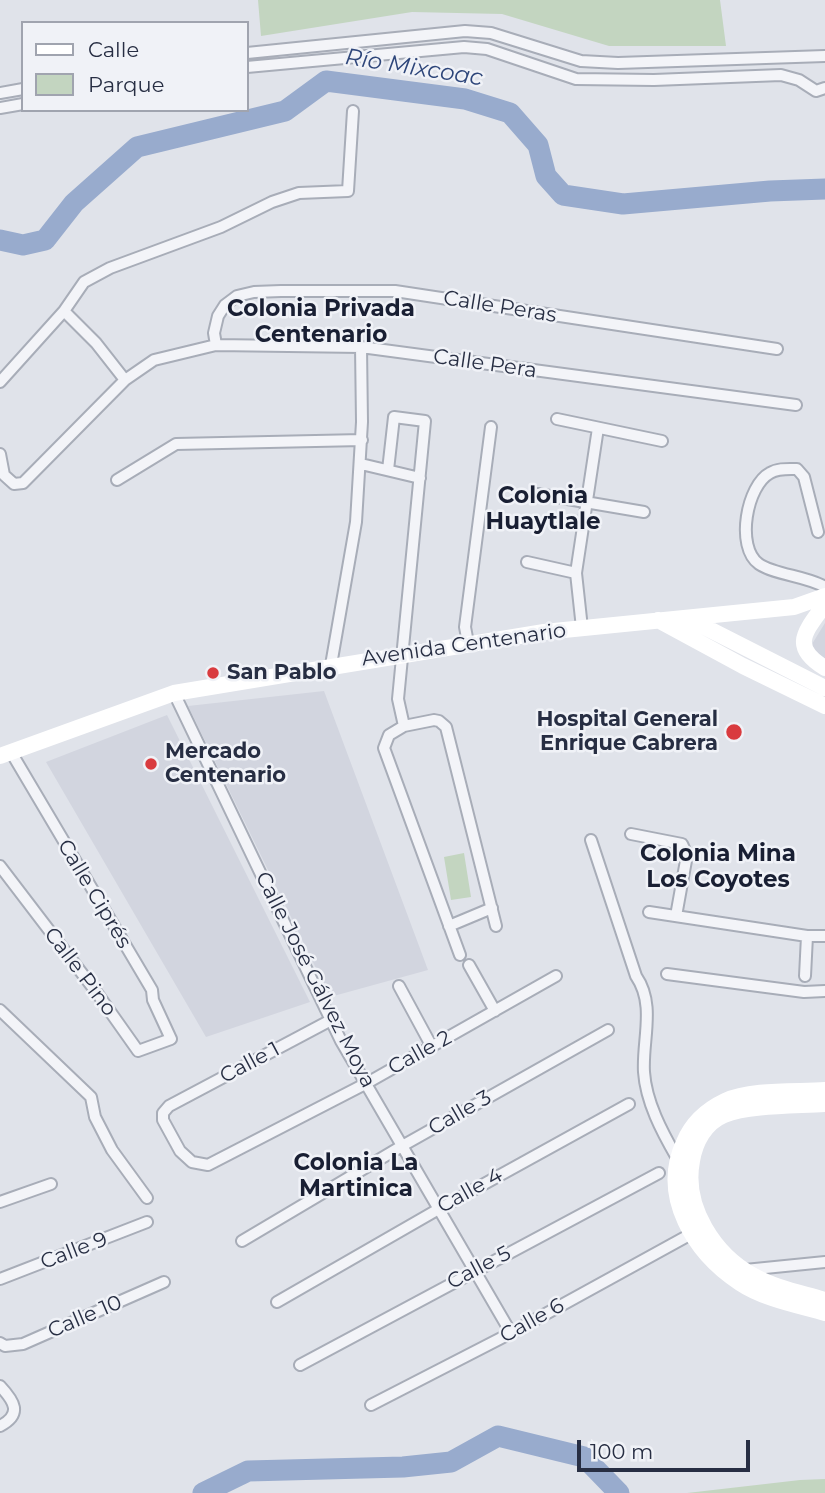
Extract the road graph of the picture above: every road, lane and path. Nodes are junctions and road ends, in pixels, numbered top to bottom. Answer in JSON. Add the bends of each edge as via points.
{"nodes":[{"id":1,"x":248,"y":52,"type":"edge"},
{"id":2,"x":825,"y":56,"type":"edge"},
{"id":3,"x":248,"y":67,"type":"edge"},
{"id":4,"x":825,"y":88,"type":"edge"},
{"id":5,"x":21,"y":89,"type":"edge"},
{"id":6,"x":0,"y":93,"type":"edge"},
{"id":7,"x":21,"y":104,"type":"edge"},
{"id":8,"x":0,"y":108,"type":"edge"},
{"id":9,"x":353,"y":111,"type":"dead end"},
{"id":10,"x":64,"y":311,"type":"junction"},
{"id":11,"x":216,"y":345,"type":"junction"},
{"id":12,"x":360,"y":347,"type":"junction"},
{"id":13,"x":777,"y":349,"type":"dead end"},
{"id":14,"x":125,"y":380,"type":"junction"},
{"id":15,"x":0,"y":382,"type":"edge"},
{"id":16,"x":796,"y":405,"type":"dead end"},
{"id":17,"x":557,"y":419,"type":"dead end"},
{"id":18,"x":491,"y":426,"type":"dead end"},
{"id":19,"x":598,"y":428,"type":"junction"},
{"id":20,"x":362,"y":440,"type":"junction"},
{"id":21,"x":662,"y":441,"type":"dead end"},
{"id":22,"x":0,"y":454,"type":"edge"},
{"id":23,"x":361,"y":464,"type":"junction"},
{"id":24,"x":388,"y":470,"type":"junction"},
{"id":25,"x":420,"y":478,"type":"junction"},
{"id":26,"x":117,"y":480,"type":"dead end"},
{"id":27,"x":538,"y":494,"type":"dead end"},
{"id":28,"x":586,"y":503,"type":"junction"},
{"id":29,"x":644,"y":512,"type":"dead end"},
{"id":30,"x":818,"y":532,"type":"dead end"},
{"id":31,"x":527,"y":562,"type":"dead end"},
{"id":32,"x":576,"y":573,"type":"junction"},
{"id":33,"x":823,"y":592,"type":"edge"},
{"id":34,"x":686,"y":618,"type":"junction"},
{"id":35,"x":658,"y":620,"type":"junction"},
{"id":36,"x":582,"y":628,"type":"junction"},
{"id":37,"x":468,"y":643,"type":"junction"},
{"id":38,"x":403,"y":654,"type":"junction"},
{"id":39,"x":331,"y":665,"type":"junction"},
{"id":40,"x":825,"y":668,"type":"edge"},
{"id":41,"x":825,"y":688,"type":"edge"},
{"id":42,"x":174,"y":693,"type":"junction"},
{"id":43,"x":825,"y":706,"type":"edge"},
{"id":44,"x":404,"y":726,"type":"junction"},
{"id":45,"x":5,"y":754,"type":"edge"},
{"id":46,"x":631,"y":834,"type":"dead end"},
{"id":47,"x":592,"y":840,"type":"dead end"},
{"id":48,"x":0,"y":866,"type":"edge"},
{"id":49,"x":492,"y":908,"type":"junction"},
{"id":50,"x":649,"y":912,"type":"dead end"},
{"id":51,"x":676,"y":916,"type":"junction"},
{"id":52,"x":449,"y":926,"type":"junction"},
{"id":53,"x":496,"y":926,"type":"dead end"},
{"id":54,"x":807,"y":936,"type":"junction"},
{"id":55,"x":825,"y":936,"type":"edge"},
{"id":56,"x":460,"y":955,"type":"dead end"},
{"id":57,"x":468,"y":965,"type":"dead end"},
{"id":58,"x":667,"y":974,"type":"dead end"},
{"id":59,"x":556,"y":976,"type":"dead end"},
{"id":60,"x":805,"y":976,"type":"dead end"},
{"id":61,"x":400,"y":986,"type":"dead end"},
{"id":62,"x":825,"y":991,"type":"edge"},
{"id":63,"x":0,"y":1010,"type":"edge"},
{"id":64,"x":495,"y":1011,"type":"junction"},
{"id":65,"x":331,"y":1020,"type":"junction"},
{"id":66,"x":608,"y":1030,"type":"dead end"},
{"id":67,"x":171,"y":1039,"type":"joint"},
{"id":68,"x":432,"y":1047,"type":"junction"},
{"id":69,"x":367,"y":1083,"type":"junction"},
{"id":70,"x":825,"y":1090,"type":"edge"},
{"id":71,"x":629,"y":1104,"type":"dead end"},
{"id":72,"x":825,"y":1104,"type":"edge"},
{"id":73,"x":402,"y":1146,"type":"junction"},
{"id":74,"x":677,"y":1158,"type":"junction"},
{"id":75,"x":208,"y":1165,"type":"joint"},
{"id":76,"x":659,"y":1173,"type":"dead end"},
{"id":77,"x":51,"y":1184,"type":"dead end"},
{"id":78,"x":147,"y":1198,"type":"dead end"},
{"id":79,"x":0,"y":1202,"type":"edge"},
{"id":80,"x":437,"y":1210,"type":"junction"},
{"id":81,"x":147,"y":1223,"type":"dead end"},
{"id":82,"x":691,"y":1234,"type":"junction"},
{"id":83,"x":242,"y":1241,"type":"dead end"},
{"id":84,"x":825,"y":1262,"type":"edge"},
{"id":85,"x":474,"y":1270,"type":"junction"},
{"id":86,"x":745,"y":1270,"type":"junction"},
{"id":87,"x":0,"y":1279,"type":"edge"},
{"id":88,"x":164,"y":1282,"type":"dead end"},
{"id":89,"x":825,"y":1300,"type":"edge"},
{"id":90,"x":277,"y":1302,"type":"dead end"},
{"id":91,"x":825,"y":1313,"type":"edge"},
{"id":92,"x":511,"y":1334,"type":"junction"},
{"id":93,"x":2,"y":1345,"type":"edge"},
{"id":94,"x":300,"y":1365,"type":"dead end"},
{"id":95,"x":0,"y":1386,"type":"edge"},
{"id":96,"x":371,"y":1405,"type":"dead end"},
{"id":97,"x":0,"y":1426,"type":"edge"}],
"edges":[{"from":1,"to":2,"type":"street","via":[[465,31],[500,35],[581,61]]},
{"from":3,"to":4,"type":"street","via":[[464,47],[487,49],[576,79],[776,74],[816,91]]},
{"from":5,"to":6,"type":"street"},
{"from":7,"to":8,"type":"street"},
{"from":9,"to":10,"type":"street","via":[[348,191],[299,193],[110,268],[85,282]]},
{"from":10,"to":14,"type":"street"},
{"from":10,"to":15,"type":"street"},
{"from":11,"to":12,"type":"street","name":"Calle Pera"},
{"from":11,"to":13,"type":"street","name":"Calle Peras","via":[[218,316],[237,296],[382,291]]},
{"from":11,"to":14,"type":"street","name":"Calle Pera","via":[[154,360]]},
{"from":12,"to":16,"type":"street","name":"Calle Pera"},
{"from":12,"to":20,"type":"street"},
{"from":14,"to":22,"type":"street","name":"Calle Pera","via":[[23,483],[14,484],[4,475]]},
{"from":17,"to":19,"type":"street"},
{"from":18,"to":37,"type":"street","via":[[465,627]]},
{"from":19,"to":21,"type":"street"},
{"from":19,"to":28,"type":"street"},
{"from":20,"to":23,"type":"street"},
{"from":20,"to":26,"type":"street","via":[[176,444]]},
{"from":23,"to":24,"type":"street"},
{"from":23,"to":39,"type":"street","via":[[356,522]]},
{"from":24,"to":25,"type":"street"},
{"from":24,"to":25,"type":"street","via":[[394,417],[425,421]]},
{"from":25,"to":38,"type":"street"},
{"from":27,"to":28,"type":"street"},
{"from":28,"to":29,"type":"street"},
{"from":28,"to":32,"type":"street"},
{"from":30,"to":33,"type":"street","via":[[804,477],[797,469],[769,473],[756,488],[747,515],[751,556],[760,565]]},
{"from":31,"to":32,"type":"street"},
{"from":32,"to":36,"type":"street"},
{"from":33,"to":34,"type":"main road","name":"Avenida Centenario","via":[[793,607]]},
{"from":33,"to":40,"type":"main road","via":[[803,643],[806,653]]},
{"from":34,"to":35,"type":"main road","name":"Avenida Centenario"},
{"from":34,"to":41,"type":"main road"},
{"from":35,"to":36,"type":"main road","name":"Avenida Centenario"},
{"from":35,"to":43,"type":"main road"},
{"from":36,"to":37,"type":"main road","name":"Avenida Centenario"},
{"from":37,"to":38,"type":"main road","name":"Avenida Centenario"},
{"from":38,"to":39,"type":"main road","name":"Avenida Centenario"},
{"from":38,"to":44,"type":"street","via":[[398,699]]},
{"from":39,"to":42,"type":"main road","name":"Avenida Centenario"},
{"from":42,"to":45,"type":"main road","name":"Avenida Centenario"},
{"from":42,"to":65,"type":"street","name":"Calle José Gálvez Moya"},
{"from":44,"to":49,"type":"street","via":[[434,720],[446,727]]},
{"from":44,"to":52,"type":"street","via":[[388,735],[384,748]]},
{"from":45,"to":67,"type":"street","name":"Calle Ciprés","via":[[152,990]]},
{"from":46,"to":51,"type":"street","via":[[682,844],[687,856]]},
{"from":47,"to":74,"type":"street","via":[[648,1011],[644,1071],[648,1091]]},
{"from":48,"to":67,"type":"street","name":"Calle Pino","via":[[138,1051]]},
{"from":49,"to":52,"type":"street"},
{"from":49,"to":53,"type":"street"},
{"from":50,"to":51,"type":"street"},
{"from":51,"to":54,"type":"street"},
{"from":52,"to":56,"type":"street"},
{"from":54,"to":55,"type":"street"},
{"from":54,"to":60,"type":"street"},
{"from":57,"to":64,"type":"street"},
{"from":58,"to":62,"type":"street"},
{"from":59,"to":64,"type":"street","name":"Calle 2"},
{"from":61,"to":68,"type":"street"},
{"from":63,"to":78,"type":"street","via":[[91,1097],[95,1117],[113,1150]]},
{"from":64,"to":68,"type":"street","name":"Calle 2"},
{"from":65,"to":69,"type":"street","name":"Calle José Gálvez Moya"},
{"from":65,"to":75,"type":"street","name":"Calle 1","via":[[163,1113],[180,1151],[192,1162]]},
{"from":66,"to":73,"type":"street","name":"Calle 3"},
{"from":68,"to":69,"type":"street","name":"Calle 2"},
{"from":69,"to":73,"type":"street","name":"Calle José Gálvez Moya"},
{"from":69,"to":75,"type":"street","name":"Calle 2"},
{"from":70,"to":74,"type":"main road","via":[[726,1101],[694,1125]]},
{"from":71,"to":80,"type":"street","name":"Calle 4"},
{"from":72,"to":86,"type":"main road","via":[[725,1114],[699,1139],[690,1177],[695,1207],[715,1242]]},
{"from":73,"to":80,"type":"street","name":"Calle José Gálvez Moya"},
{"from":73,"to":83,"type":"street","name":"Calle 3"},
{"from":74,"to":82,"type":"main road","via":[[677,1193]]},
{"from":76,"to":85,"type":"street","name":"Calle 5"},
{"from":77,"to":79,"type":"street"},
{"from":80,"to":85,"type":"street","name":"Calle José Gálvez Moya"},
{"from":80,"to":90,"type":"street","name":"Calle 4"},
{"from":81,"to":87,"type":"street","name":"Calle 9"},
{"from":82,"to":91,"type":"main road","via":[[715,1263],[746,1286]]},
{"from":82,"to":92,"type":"street","name":"Calle 6"},
{"from":84,"to":86,"type":"street"},
{"from":85,"to":92,"type":"street","name":"Calle José Gálvez Moya"},
{"from":85,"to":94,"type":"street","name":"Calle 5"},
{"from":86,"to":89,"type":"main road","via":[[768,1283]]},
{"from":88,"to":93,"type":"street","name":"Calle 10","via":[[23,1344]]},
{"from":92,"to":96,"type":"street","name":"Calle 6"},
{"from":95,"to":97,"type":"street","via":[[15,1407],[9,1421]]}]}
